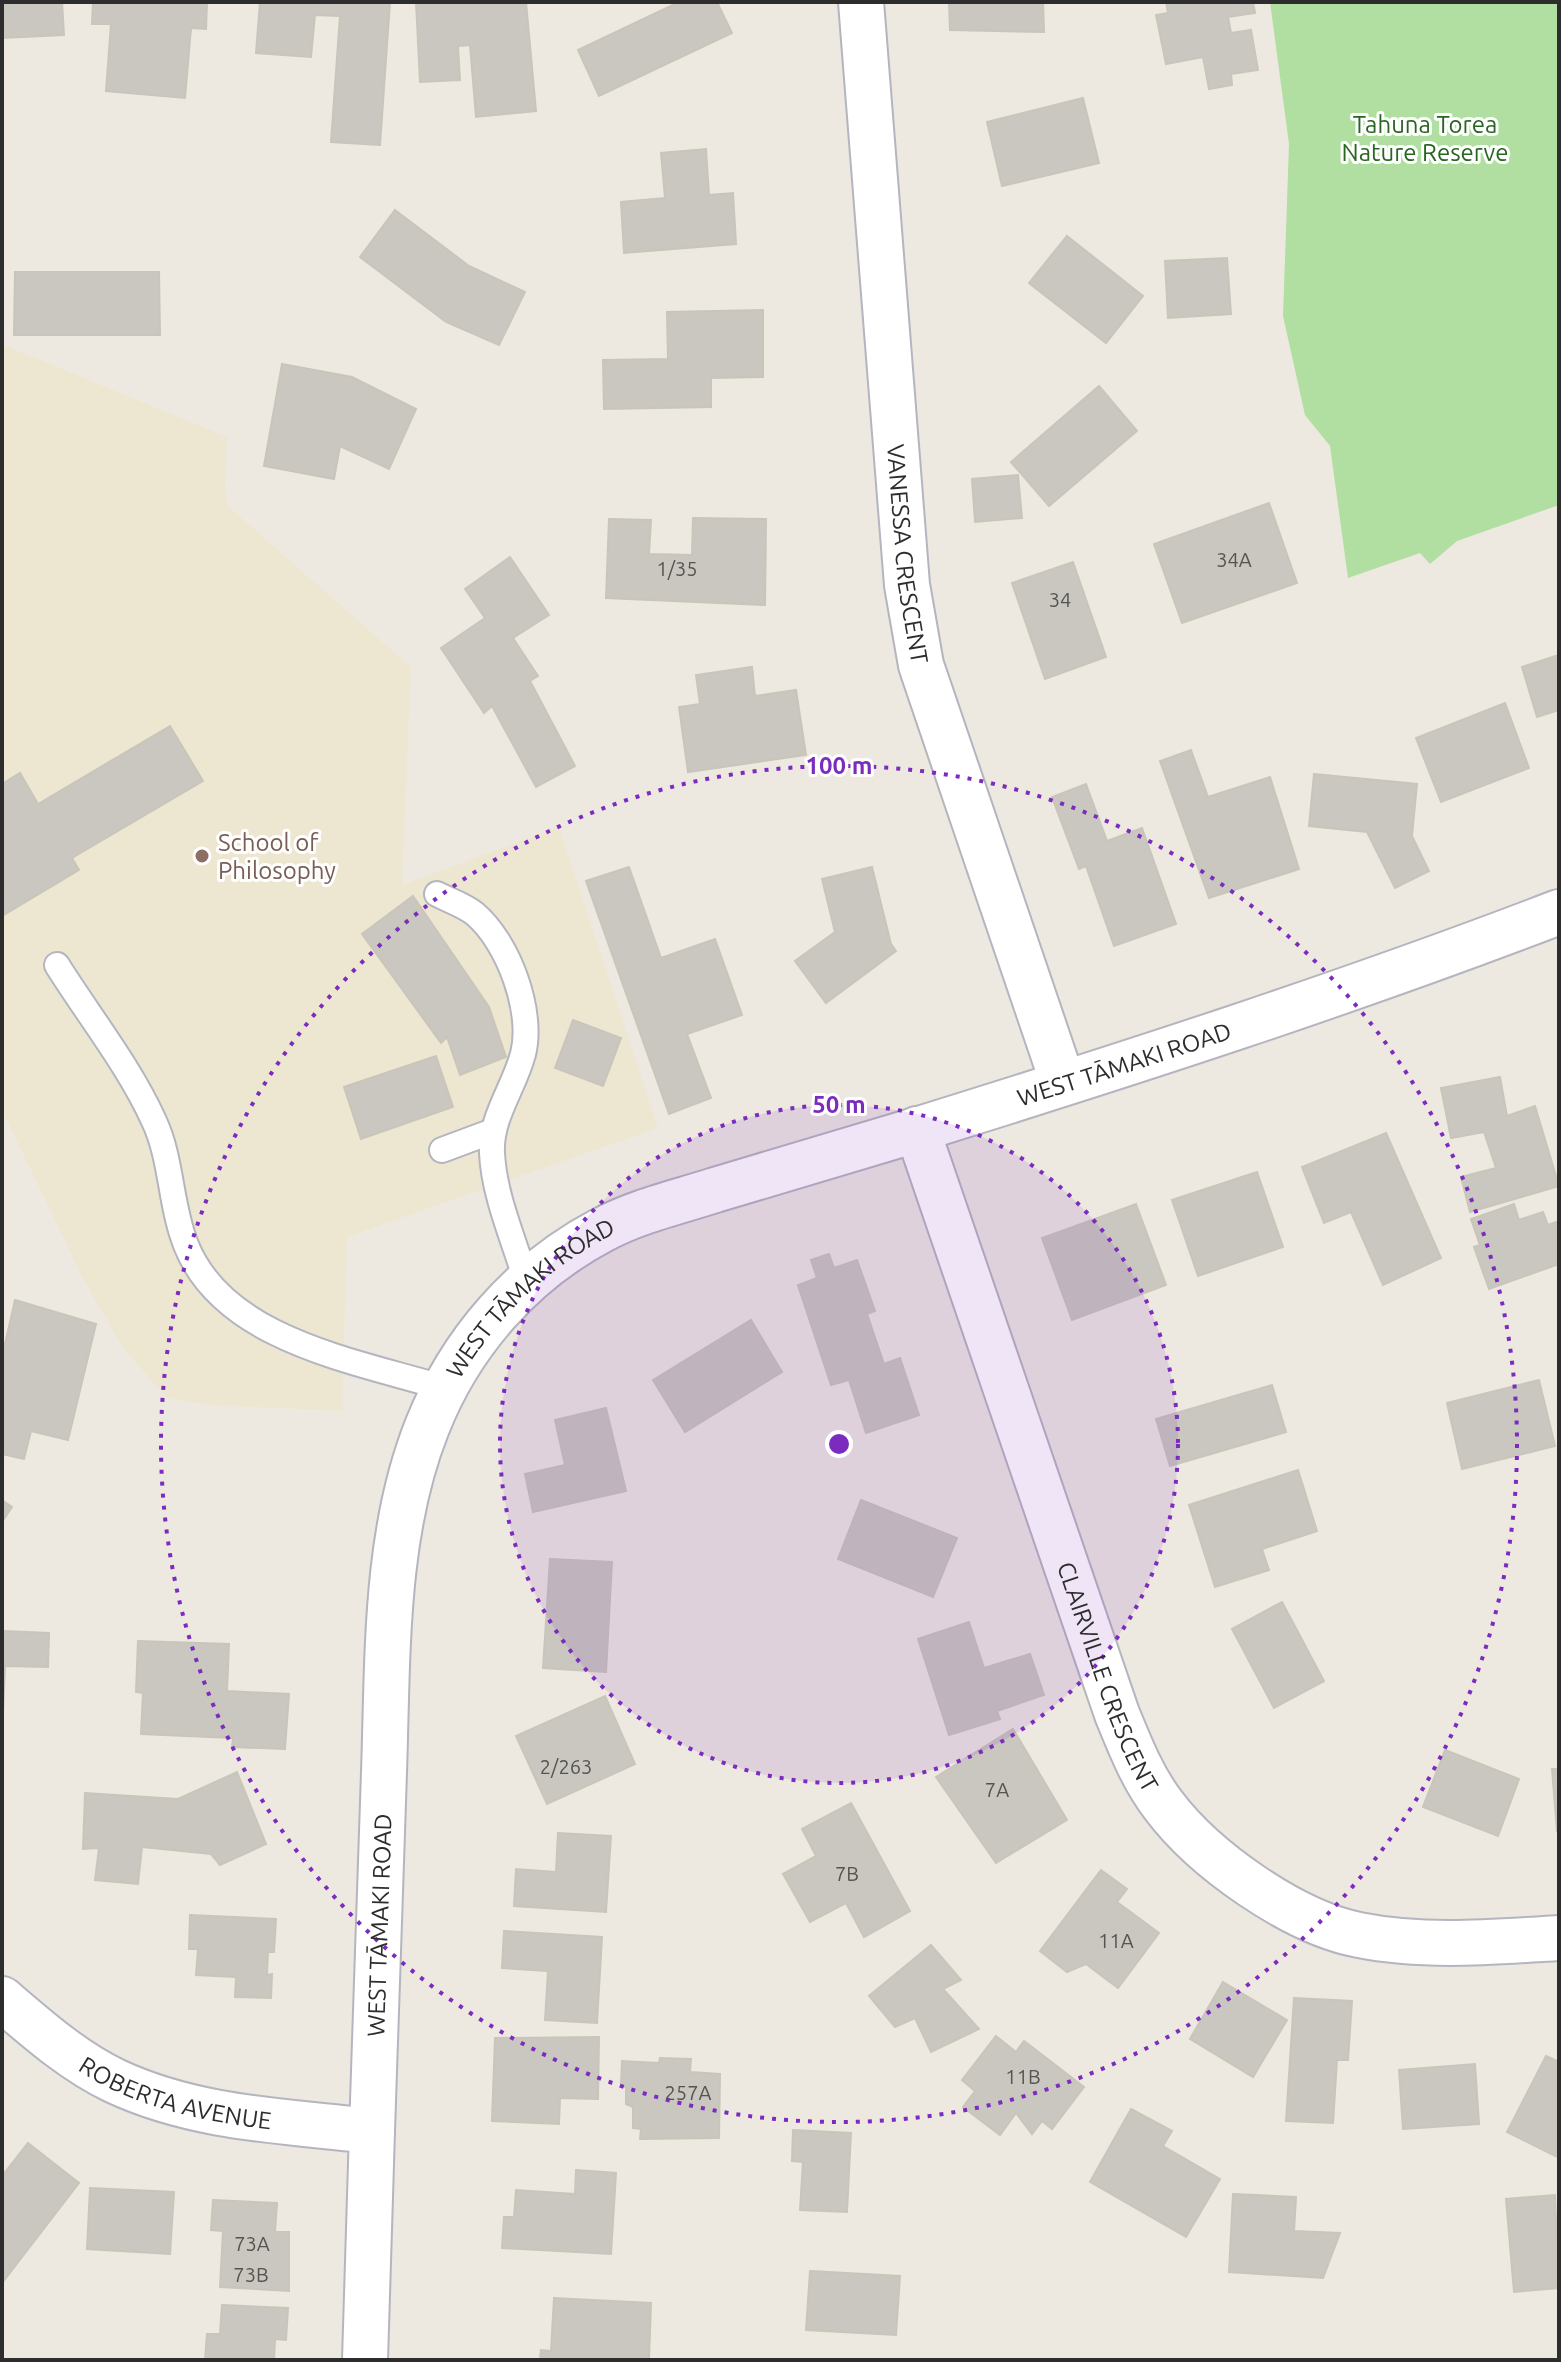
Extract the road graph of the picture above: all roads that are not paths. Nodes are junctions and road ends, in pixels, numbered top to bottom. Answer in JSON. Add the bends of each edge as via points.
{"nodes":[{"id":1,"x":861,"y":2,"type":"edge"},
{"id":2,"x":437,"y":894,"type":"dead end"},
{"id":3,"x":1559,"y":912,"type":"edge"},
{"id":4,"x":57,"y":965,"type":"dead end"},
{"id":5,"x":1063,"y":1083,"type":"junction"},
{"id":6,"x":917,"y":1129,"type":"junction"},
{"id":7,"x":493,"y":1131,"type":"junction"},
{"id":8,"x":442,"y":1150,"type":"dead end"},
{"id":9,"x":527,"y":1284,"type":"junction"},
{"id":10,"x":444,"y":1388,"type":"junction"},
{"id":11,"x":1559,"y":1938,"type":"edge"},
{"id":12,"x":2,"y":1999,"type":"edge"},
{"id":13,"x":372,"y":2131,"type":"junction"},
{"id":14,"x":365,"y":2360,"type":"edge"}],
"edges":[{"from":1,"to":5,"type":"street","name":"VANESSA CRESCENT","via":[[907,585],[921,665]]},
{"from":2,"to":7,"type":"lane","via":[[474,913],[496,939],[520,997],[526,1026],[523,1053]]},
{"from":3,"to":5,"type":"street","name":"WEST TĀMAKI ROAD"},
{"from":4,"to":10,"type":"lane","via":[[155,1122],[177,1221],[188,1250],[216,1291],[263,1328],[295,1342]]},
{"from":5,"to":6,"type":"street","name":"WEST TĀMAKI ROAD"},
{"from":6,"to":9,"type":"street","name":"WEST TĀMAKI ROAD","via":[[653,1209],[562,1254]]},
{"from":6,"to":11,"type":"street","name":"CLAIRVILLE CRESCENT","via":[[1117,1714],[1162,1804],[1205,1850],[1260,1889],[1357,1935],[1428,1942]]},
{"from":7,"to":8,"type":"lane"},
{"from":7,"to":9,"type":"lane","via":[[497,1183]]},
{"from":9,"to":10,"type":"street","name":"WEST TĀMAKI ROAD","via":[[486,1323]]},
{"from":10,"to":13,"type":"street","name":"WEST TĀMAKI ROAD","via":[[412,1474],[395,1558]]},
{"from":12,"to":13,"type":"street","name":"ROBERTA AVENUE","via":[[55,2045],[113,2080],[162,2100],[269,2121]]},
{"from":13,"to":14,"type":"street","name":"WEST TĀMAKI ROAD"}]}
